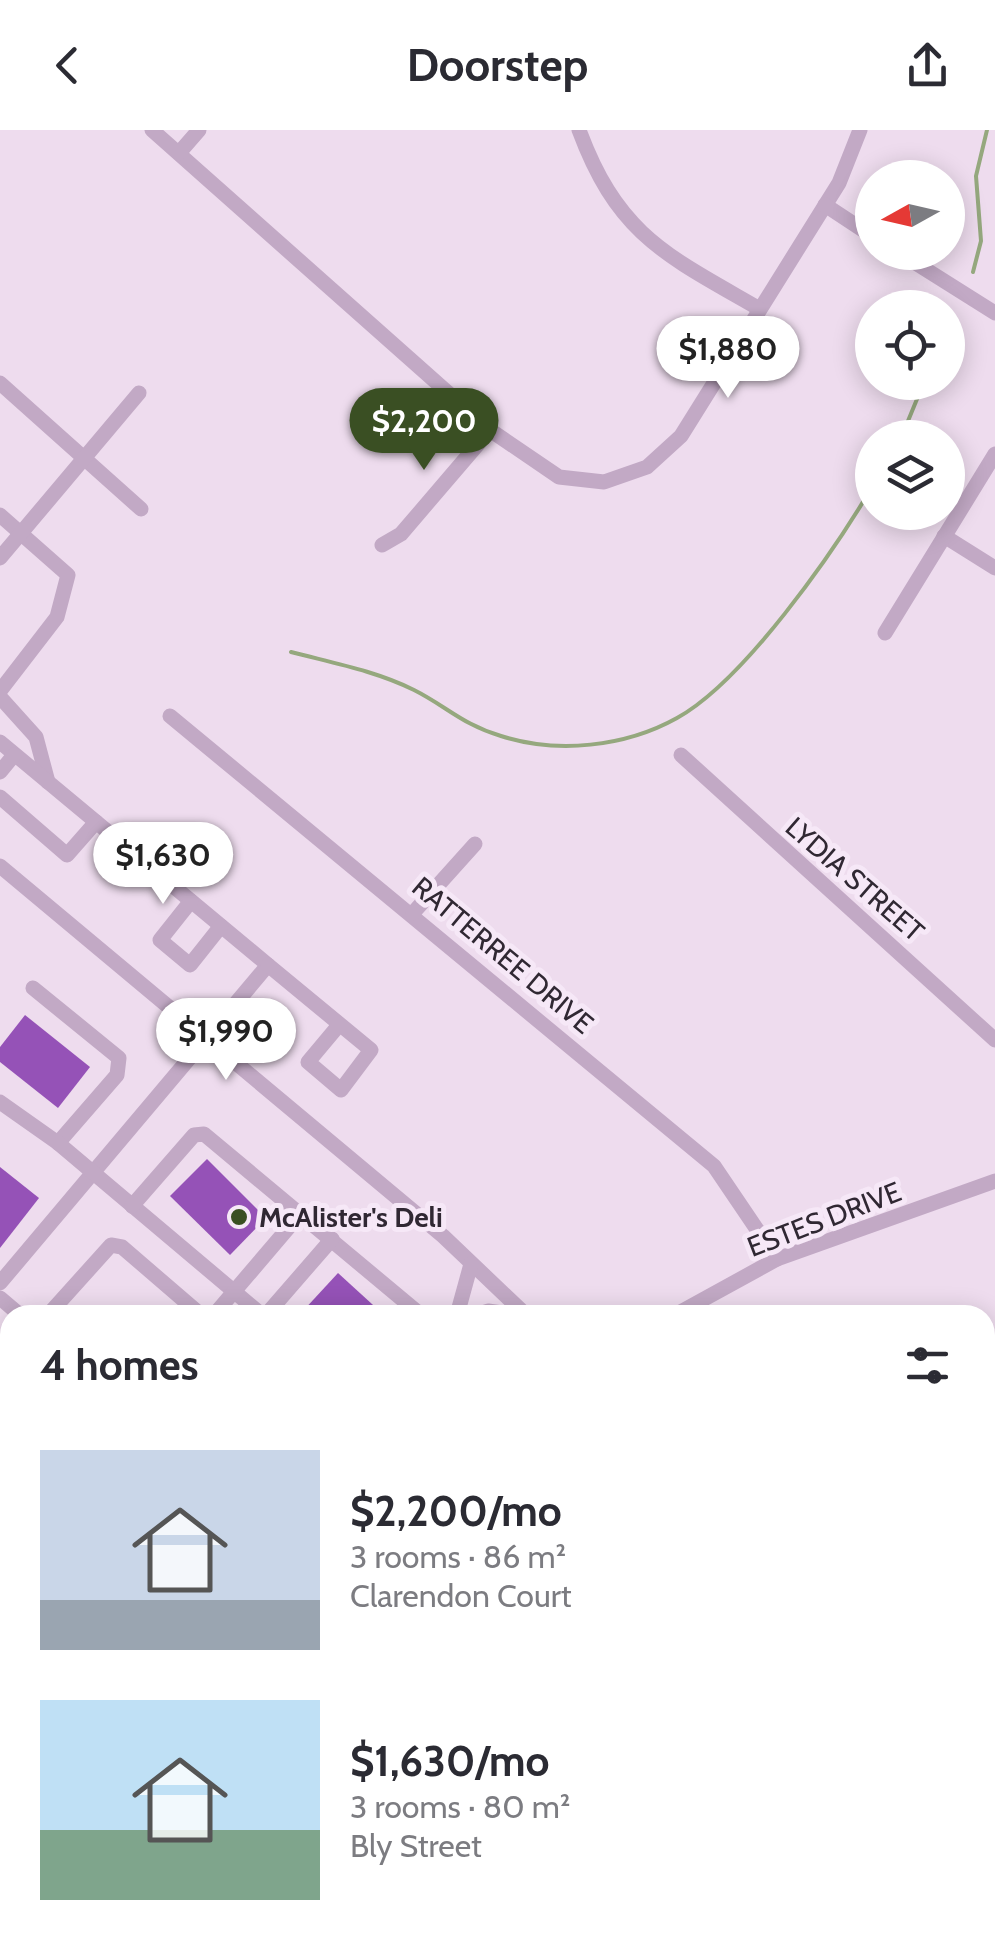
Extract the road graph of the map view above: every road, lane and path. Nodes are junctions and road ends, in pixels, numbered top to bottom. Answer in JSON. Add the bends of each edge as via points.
{"nodes":[{"id":1,"x":152,"y":130,"type":"edge"},
{"id":2,"x":199,"y":130,"type":"edge"},
{"id":3,"x":579,"y":130,"type":"edge"},
{"id":4,"x":860,"y":130,"type":"edge"},
{"id":5,"x":178,"y":153,"type":"junction"},
{"id":6,"x":824,"y":205,"type":"junction"},
{"id":7,"x":855,"y":225,"type":"edge"},
{"id":8,"x":927,"y":270,"type":"edge"},
{"id":9,"x":758,"y":308,"type":"junction"},
{"id":10,"x":995,"y":313,"type":"edge"},
{"id":11,"x":0,"y":384,"type":"edge"},
{"id":12,"x":139,"y":393,"type":"dead end"},
{"id":13,"x":490,"y":430,"type":"junction"},
{"id":14,"x":995,"y":454,"type":"edge"},
{"id":15,"x":84,"y":458,"type":"junction"},
{"id":16,"x":142,"y":509,"type":"dead end"},
{"id":17,"x":0,"y":514,"type":"edge"},
{"id":18,"x":21,"y":534,"type":"junction"},
{"id":19,"x":944,"y":536,"type":"junction"},
{"id":20,"x":382,"y":545,"type":"dead end"},
{"id":21,"x":0,"y":558,"type":"edge"},
{"id":22,"x":995,"y":568,"type":"edge"},
{"id":23,"x":886,"y":634,"type":"dead end"},
{"id":24,"x":0,"y":694,"type":"edge"},
{"id":25,"x":170,"y":716,"type":"dead end"},
{"id":26,"x":0,"y":742,"type":"edge"},
{"id":27,"x":14,"y":756,"type":"junction"},
{"id":28,"x":681,"y":756,"type":"dead end"},
{"id":29,"x":0,"y":772,"type":"edge"},
{"id":30,"x":48,"y":782,"type":"junction"},
{"id":31,"x":0,"y":797,"type":"edge"},
{"id":32,"x":96,"y":822,"type":"junction"},
{"id":33,"x":475,"y":844,"type":"dead end"},
{"id":34,"x":0,"y":866,"type":"edge"},
{"id":35,"x":191,"y":901,"type":"junction"},
{"id":36,"x":412,"y":913,"type":"junction"},
{"id":37,"x":222,"y":926,"type":"junction"},
{"id":38,"x":268,"y":965,"type":"junction"},
{"id":39,"x":33,"y":988,"type":"dead end"},
{"id":40,"x":339,"y":1024,"type":"dead end"},
{"id":41,"x":207,"y":1038,"type":"junction"},
{"id":42,"x":995,"y":1040,"type":"edge"},
{"id":43,"x":1,"y":1100,"type":"edge"},
{"id":44,"x":58,"y":1143,"type":"junction"},
{"id":45,"x":94,"y":1173,"type":"junction"},
{"id":46,"x":995,"y":1181,"type":"edge"},
{"id":47,"x":132,"y":1206,"type":"junction"},
{"id":48,"x":301,"y":1213,"type":"junction"},
{"id":49,"x":332,"y":1238,"type":"junction"},
{"id":50,"x":777,"y":1259,"type":"junction"},
{"id":51,"x":472,"y":1264,"type":"junction"},
{"id":52,"x":0,"y":1284,"type":"edge"},
{"id":53,"x":234,"y":1291,"type":"junction"},
{"id":54,"x":57,"y":1305,"type":"edge"},
{"id":55,"x":189,"y":1305,"type":"edge"},
{"id":56,"x":222,"y":1305,"type":"edge"},
{"id":57,"x":252,"y":1305,"type":"edge"},
{"id":58,"x":273,"y":1305,"type":"edge"},
{"id":59,"x":410,"y":1305,"type":"edge"},
{"id":60,"x":461,"y":1305,"type":"edge"},
{"id":61,"x":515,"y":1305,"type":"edge"},
{"id":62,"x":693,"y":1305,"type":"edge"}],
"edges":[{"from":1,"to":5,"type":"street"},
{"from":2,"to":5,"type":"street"},
{"from":3,"to":9,"type":"street","via":[[605,192],[633,228]]},
{"from":4,"to":6,"type":"street"},
{"from":5,"to":13,"type":"street"},
{"from":6,"to":7,"type":"street"},
{"from":6,"to":9,"type":"street"},
{"from":8,"to":10,"type":"street"},
{"from":9,"to":13,"type":"street","via":[[681,436],[648,467],[604,482],[559,478]]},
{"from":11,"to":15,"type":"street"},
{"from":12,"to":15,"type":"street"},
{"from":13,"to":20,"type":"street","via":[[401,534]]},
{"from":14,"to":19,"type":"street"},
{"from":15,"to":16,"type":"street"},
{"from":15,"to":18,"type":"street"},
{"from":17,"to":18,"type":"street"},
{"from":18,"to":21,"type":"street"},
{"from":18,"to":24,"type":"street","via":[[68,576],[66,596]]},
{"from":19,"to":22,"type":"street"},
{"from":19,"to":23,"type":"street"},
{"from":24,"to":30,"type":"street","via":[[36,738]]},
{"from":25,"to":36,"type":"street","name":"RATTERREE DRIVE"},
{"from":26,"to":27,"type":"street"},
{"from":27,"to":29,"type":"street"},
{"from":27,"to":30,"type":"street"},
{"from":28,"to":42,"type":"street","name":"LYDIA STREET"},
{"from":30,"to":32,"type":"street"},
{"from":31,"to":32,"type":"street","via":[[66,855]]},
{"from":32,"to":35,"type":"street"},
{"from":33,"to":36,"type":"street"},
{"from":34,"to":41,"type":"street"},
{"from":35,"to":37,"type":"street"},
{"from":35,"to":37,"type":"street","via":[[160,940],[190,965]]},
{"from":36,"to":50,"type":"street","name":"RATTERREE DRIVE","via":[[714,1166]]},
{"from":37,"to":38,"type":"street"},
{"from":38,"to":40,"type":"street"},
{"from":38,"to":41,"type":"street"},
{"from":39,"to":44,"type":"street","via":[[119,1058],[117,1075]]},
{"from":41,"to":45,"type":"street"},
{"from":41,"to":51,"type":"street"},
{"from":43,"to":44,"type":"street"},
{"from":44,"to":45,"type":"street"},
{"from":45,"to":47,"type":"street"},
{"from":45,"to":52,"type":"street"},
{"from":46,"to":50,"type":"street","name":"ESTES DRIVE"},
{"from":47,"to":48,"type":"street","via":[[194,1135],[204,1134]]},
{"from":47,"to":53,"type":"street"},
{"from":48,"to":49,"type":"street"},
{"from":48,"to":53,"type":"street"},
{"from":49,"to":58,"type":"street"},
{"from":49,"to":59,"type":"street"},
{"from":50,"to":62,"type":"street","name":"ESTES DRIVE"},
{"from":51,"to":60,"type":"street"},
{"from":51,"to":61,"type":"street"},
{"from":53,"to":56,"type":"street"},
{"from":53,"to":57,"type":"street"},
{"from":54,"to":55,"type":"street","via":[[111,1246],[122,1247]]}]}
